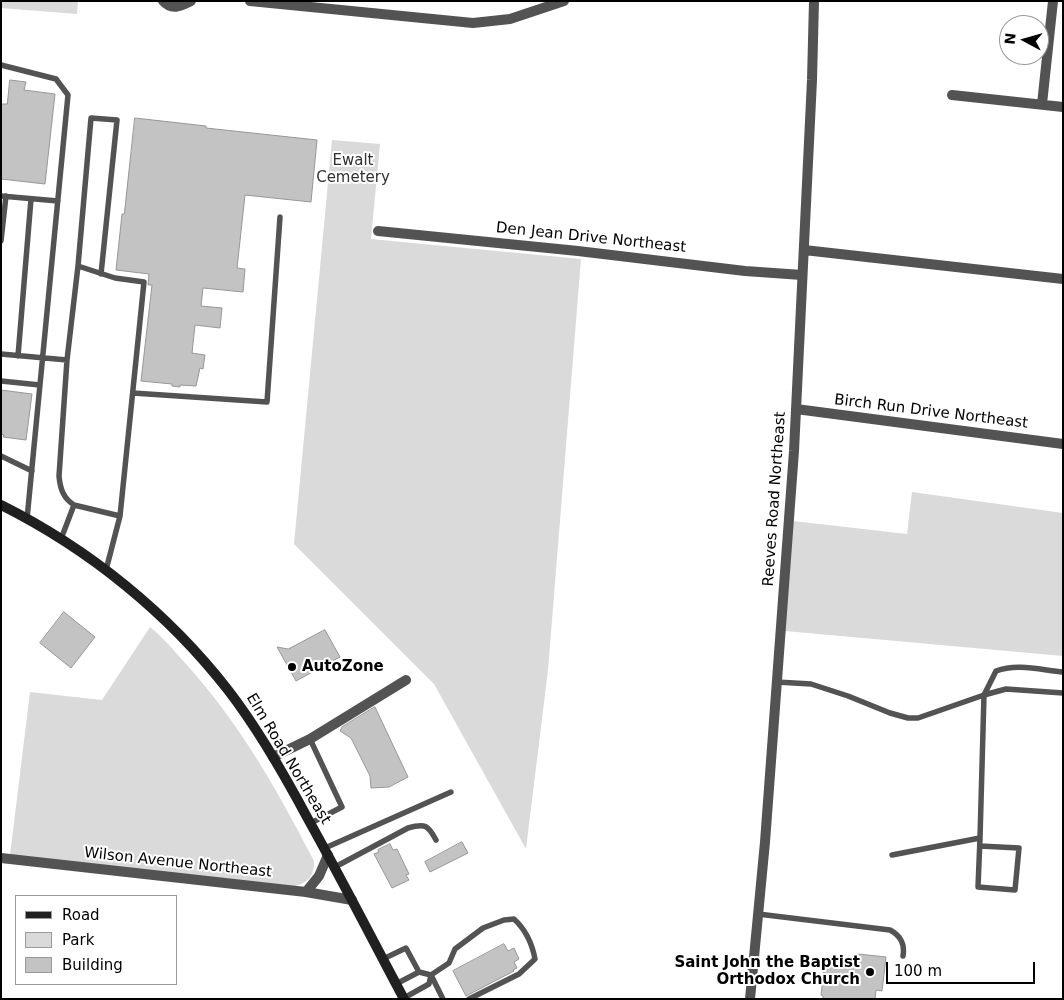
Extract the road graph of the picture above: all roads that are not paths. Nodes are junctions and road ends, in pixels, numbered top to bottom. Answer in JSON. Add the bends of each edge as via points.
{"nodes":[{"id":1,"x":163,"y":1,"type":"edge"},
{"id":2,"x":191,"y":1,"type":"edge"},
{"id":3,"x":250,"y":1,"type":"edge"},
{"id":4,"x":564,"y":1,"type":"edge"},
{"id":5,"x":814,"y":1,"type":"edge"},
{"id":6,"x":1053,"y":1,"type":"edge"},
{"id":7,"x":1,"y":65,"type":"edge"},
{"id":8,"x":952,"y":95,"type":"dead end"},
{"id":9,"x":1042,"y":104,"type":"junction"},
{"id":10,"x":1063,"y":106,"type":"edge"},
{"id":11,"x":3,"y":196,"type":"edge"},
{"id":12,"x":31,"y":199,"type":"junction"},
{"id":13,"x":58,"y":201,"type":"junction"},
{"id":14,"x":280,"y":217,"type":"dead end"},
{"id":15,"x":378,"y":231,"type":"dead end"},
{"id":16,"x":1,"y":241,"type":"edge"},
{"id":17,"x":804,"y":250,"type":"junction"},
{"id":18,"x":78,"y":266,"type":"junction"},
{"id":19,"x":100,"y":274,"type":"junction"},
{"id":20,"x":802,"y":275,"type":"junction"},
{"id":21,"x":1063,"y":279,"type":"edge"},
{"id":22,"x":1,"y":354,"type":"edge"},
{"id":23,"x":18,"y":356,"type":"junction"},
{"id":24,"x":43,"y":358,"type":"junction"},
{"id":25,"x":67,"y":360,"type":"junction"},
{"id":26,"x":1,"y":381,"type":"edge"},
{"id":27,"x":40,"y":385,"type":"junction"},
{"id":28,"x":133,"y":393,"type":"junction"},
{"id":29,"x":796,"y":409,"type":"junction"},
{"id":30,"x":1063,"y":444,"type":"edge"},
{"id":31,"x":1,"y":456,"type":"edge"},
{"id":32,"x":32,"y":471,"type":"junction"},
{"id":33,"x":1,"y":505,"type":"edge"},
{"id":34,"x":74,"y":505,"type":"junction"},
{"id":35,"x":120,"y":516,"type":"junction"},
{"id":36,"x":27,"y":519,"type":"junction"},
{"id":37,"x":62,"y":539,"type":"junction"},
{"id":38,"x":106,"y":570,"type":"junction"},
{"id":39,"x":1063,"y":672,"type":"edge"},
{"id":40,"x":406,"y":680,"type":"dead end"},
{"id":41,"x":777,"y":682,"type":"junction"},
{"id":42,"x":1063,"y":693,"type":"edge"},
{"id":43,"x":984,"y":695,"type":"junction"},
{"id":44,"x":310,"y":739,"type":"junction"},
{"id":45,"x":274,"y":758,"type":"junction"},
{"id":46,"x":451,"y":792,"type":"dead end"},
{"id":47,"x":311,"y":823,"type":"junction"},
{"id":48,"x":980,"y":838,"type":"junction"},
{"id":49,"x":436,"y":840,"type":"dead end"},
{"id":50,"x":980,"y":846,"type":"junction"},
{"id":51,"x":326,"y":851,"type":"junction"},
{"id":52,"x":892,"y":855,"type":"dead end"},
{"id":53,"x":1,"y":858,"type":"edge"},
{"id":54,"x":335,"y":867,"type":"junction"},
{"id":55,"x":306,"y":892,"type":"junction"},
{"id":56,"x":352,"y":900,"type":"junction"},
{"id":57,"x":758,"y":914,"type":"junction"},
{"id":58,"x":904,"y":956,"type":"dead end"},
{"id":59,"x":384,"y":960,"type":"junction"},
{"id":60,"x":419,"y":972,"type":"junction"},
{"id":61,"x":431,"y":975,"type":"junction"},
{"id":62,"x":396,"y":984,"type":"junction"},
{"id":63,"x":404,"y":998,"type":"edge"},
{"id":64,"x":443,"y":999,"type":"edge"},
{"id":65,"x":469,"y":999,"type":"edge"},
{"id":66,"x":750,"y":999,"type":"edge"}],
"edges":[{"from":1,"to":2,"type":"street","via":[[173,8]]},
{"from":3,"to":4,"type":"street","via":[[473,23],[510,19]]},
{"from":5,"to":17,"type":"street","name":"Reeves Road Northeast"},
{"from":6,"to":9,"type":"street"},
{"from":7,"to":13,"type":"lane","via":[[56,79],[68,96]]},
{"from":8,"to":9,"type":"street"},
{"from":9,"to":10,"type":"street"},
{"from":11,"to":12,"type":"lane"},
{"from":11,"to":16,"type":"lane"},
{"from":12,"to":13,"type":"lane"},
{"from":12,"to":23,"type":"lane"},
{"from":13,"to":24,"type":"lane"},
{"from":14,"to":28,"type":"lane","via":[[267,402]]},
{"from":15,"to":20,"type":"street","name":"Den Jean Drive Northeast"},
{"from":17,"to":20,"type":"street","name":"Reeves Road Northeast"},
{"from":17,"to":21,"type":"street"},
{"from":18,"to":19,"type":"lane"},
{"from":18,"to":19,"type":"lane","via":[[91,118],[117,120]]},
{"from":18,"to":25,"type":"lane"},
{"from":19,"to":28,"type":"lane","via":[[144,282]]},
{"from":20,"to":29,"type":"street","name":"Reeves Road Northeast"},
{"from":22,"to":23,"type":"lane"},
{"from":23,"to":24,"type":"lane"},
{"from":24,"to":25,"type":"lane"},
{"from":24,"to":27,"type":"lane"},
{"from":25,"to":34,"type":"lane","via":[[59,476],[63,494]]},
{"from":26,"to":27,"type":"lane"},
{"from":27,"to":32,"type":"lane"},
{"from":28,"to":35,"type":"lane"},
{"from":29,"to":30,"type":"street","name":"Birch Run Drive Northeast"},
{"from":29,"to":41,"type":"street","name":"Reeves Road Northeast"},
{"from":31,"to":32,"type":"lane"},
{"from":32,"to":36,"type":"lane"},
{"from":33,"to":36,"type":"main road","name":"Elm Road Northeast"},
{"from":34,"to":35,"type":"lane"},
{"from":34,"to":37,"type":"lane"},
{"from":35,"to":38,"type":"lane"},
{"from":36,"to":37,"type":"main road","name":"Elm Road Northeast"},
{"from":37,"to":38,"type":"main road","name":"Elm Road Northeast"},
{"from":38,"to":45,"type":"main road","name":"Elm Road Northeast","via":[[163,618],[207,665],[247,716]]},
{"from":39,"to":43,"type":"lane","via":[[1007,667],[996,671]]},
{"from":40,"to":44,"type":"street"},
{"from":41,"to":43,"type":"lane","via":[[811,684],[908,718],[918,718]]},
{"from":41,"to":57,"type":"street","name":"Reeves Road Northeast"},
{"from":42,"to":43,"type":"lane","via":[[1006,689]]},
{"from":43,"to":48,"type":"lane"},
{"from":44,"to":45,"type":"street"},
{"from":44,"to":47,"type":"lane","via":[[342,807]]},
{"from":45,"to":47,"type":"main road","name":"Elm Road Northeast"},
{"from":46,"to":51,"type":"lane"},
{"from":47,"to":51,"type":"main road","name":"Elm Road Northeast"},
{"from":48,"to":50,"type":"lane"},
{"from":48,"to":52,"type":"lane"},
{"from":49,"to":54,"type":"lane","via":[[430,828],[423,825],[408,828]]},
{"from":50,"to":50,"type":"lane","via":[[978,887],[1015,890],[1020,848]]},
{"from":51,"to":54,"type":"main road","name":"Elm Road Northeast"},
{"from":51,"to":55,"type":"street","via":[[319,876]]},
{"from":53,"to":55,"type":"street","name":"Wilson Avenue Northeast"},
{"from":54,"to":56,"type":"main road","name":"Elm Road Northeast"},
{"from":55,"to":56,"type":"street","name":"Wilson Avenue Northeast"},
{"from":56,"to":59,"type":"main road","name":"Elm Road Northeast"},
{"from":57,"to":58,"type":"lane","via":[[890,930],[901,939]]},
{"from":57,"to":66,"type":"street","name":"Reeves Road Northeast"},
{"from":59,"to":60,"type":"lane","via":[[406,948]]},
{"from":59,"to":62,"type":"main road","name":"Elm Road Northeast"},
{"from":60,"to":61,"type":"lane"},
{"from":60,"to":62,"type":"lane"},
{"from":61,"to":63,"type":"lane","via":[[429,984]]},
{"from":61,"to":64,"type":"lane"},
{"from":61,"to":65,"type":"lane","via":[[449,963],[455,949],[484,928],[514,919],[522,926],[532,945],[535,959],[519,974]]},
{"from":62,"to":63,"type":"main road","name":"Elm Road Northeast"}]}
